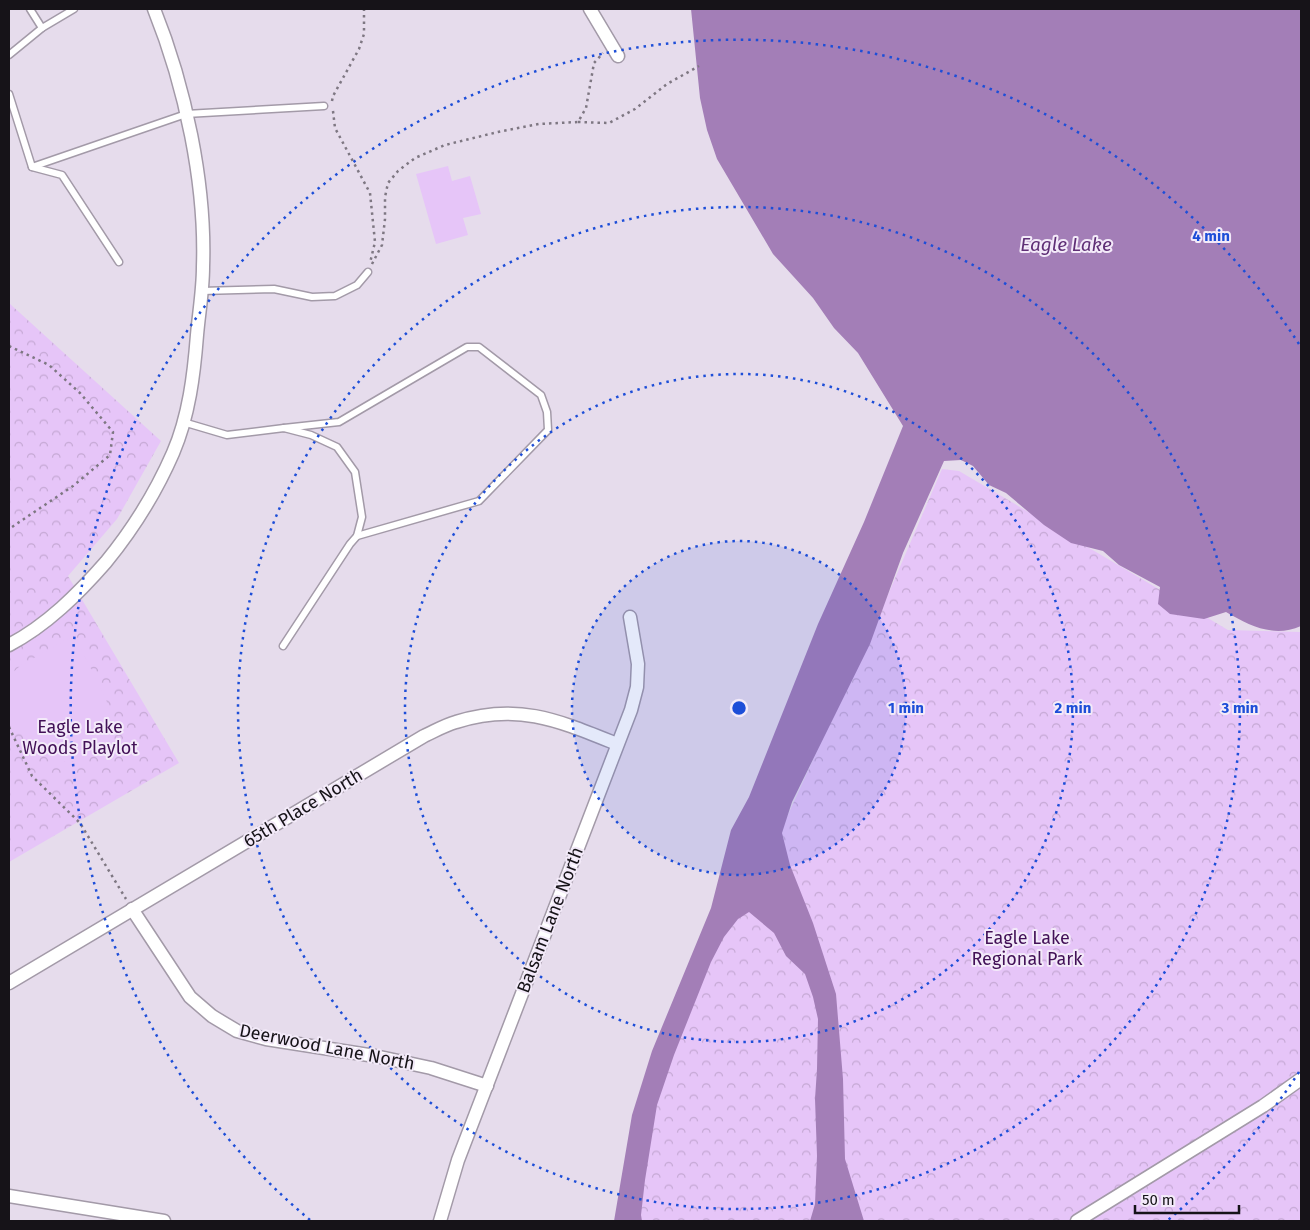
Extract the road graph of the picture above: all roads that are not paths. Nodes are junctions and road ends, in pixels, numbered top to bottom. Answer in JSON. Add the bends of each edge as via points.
{"nodes":[{"id":1,"x":30,"y":9,"type":"edge"},
{"id":2,"x":74,"y":9,"type":"edge"},
{"id":3,"x":154,"y":9,"type":"edge"},
{"id":4,"x":590,"y":9,"type":"edge"},
{"id":5,"x":42,"y":28,"type":"junction"},
{"id":6,"x":614,"y":50,"type":"road end"},
{"id":7,"x":9,"y":55,"type":"edge"},
{"id":8,"x":9,"y":94,"type":"edge"},
{"id":9,"x":324,"y":106,"type":"dead end"},
{"id":10,"x":186,"y":114,"type":"junction"},
{"id":11,"x":32,"y":167,"type":"junction"},
{"id":12,"x":119,"y":262,"type":"dead end"},
{"id":13,"x":368,"y":272,"type":"road end"},
{"id":14,"x":201,"y":291,"type":"junction"},
{"id":15,"x":183,"y":422,"type":"junction"},
{"id":16,"x":284,"y":428,"type":"junction"},
{"id":17,"x":357,"y":536,"type":"junction"},
{"id":18,"x":630,"y":617,"type":"dead end"},
{"id":19,"x":9,"y":645,"type":"edge"},
{"id":20,"x":283,"y":646,"type":"dead end"},
{"id":21,"x":617,"y":744,"type":"junction"},
{"id":22,"x":132,"y":909,"type":"junction"},
{"id":23,"x":9,"y":983,"type":"edge"},
{"id":24,"x":1301,"y":1079,"type":"edge"},
{"id":25,"x":487,"y":1086,"type":"junction"},
{"id":26,"x":9,"y":1196,"type":"edge"},
{"id":27,"x":164,"y":1221,"type":"edge"},
{"id":28,"x":440,"y":1221,"type":"edge"},
{"id":29,"x":1077,"y":1221,"type":"edge"}],
"edges":[{"from":1,"to":5,"type":"lane"},
{"from":2,"to":5,"type":"lane"},
{"from":3,"to":10,"type":"street","via":[[178,78]]},
{"from":4,"to":6,"type":"street"},
{"from":5,"to":7,"type":"lane"},
{"from":8,"to":11,"type":"lane"},
{"from":9,"to":10,"type":"lane"},
{"from":10,"to":11,"type":"lane"},
{"from":10,"to":14,"type":"street","via":[[203,225]]},
{"from":11,"to":12,"type":"lane","via":[[62,175]]},
{"from":13,"to":14,"type":"lane","via":[[357,285],[335,296],[312,297],[274,289]]},
{"from":14,"to":15,"type":"street","via":[[194,372]]},
{"from":15,"to":16,"type":"lane","via":[[227,435]]},
{"from":15,"to":19,"type":"street","via":[[155,490],[124,538],[86,586],[47,620]]},
{"from":16,"to":17,"type":"lane","via":[[311,435],[337,447],[354,472],[362,517]]},
{"from":16,"to":17,"type":"lane","via":[[339,422],[467,347],[479,347],[541,395],[547,412],[548,430],[479,501]]},
{"from":17,"to":20,"type":"lane"},
{"from":18,"to":21,"type":"street","name":"Balsam Lane North","via":[[638,664],[638,687]]},
{"from":21,"to":22,"type":"street","name":"65th Place North","via":[[542,716],[486,714],[455,722],[424,736]]},
{"from":21,"to":25,"type":"street","name":"Balsam Lane North"},
{"from":22,"to":23,"type":"street","name":"65th Place North"},
{"from":22,"to":25,"type":"street","name":"Deerwood Lane North","via":[[190,997],[237,1031],[431,1068]]},
{"from":24,"to":29,"type":"street"},
{"from":25,"to":28,"type":"street","name":"Balsam Lane North","via":[[452,1176]]},
{"from":26,"to":27,"type":"street"}]}
